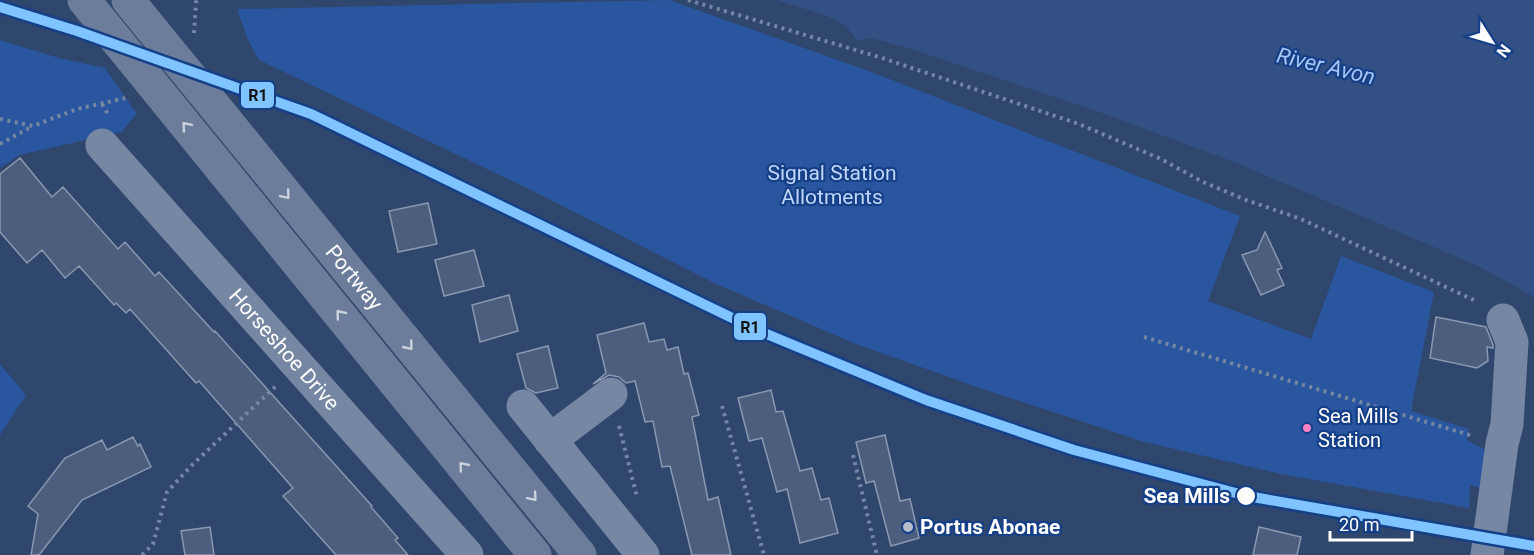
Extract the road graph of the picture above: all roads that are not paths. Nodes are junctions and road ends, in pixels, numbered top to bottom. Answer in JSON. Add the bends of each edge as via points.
{"nodes":[{"id":1,"x":84,"y":0,"type":"edge"},
{"id":2,"x":128,"y":0,"type":"edge"},
{"id":3,"x":106,"y":130,"type":"road end"},
{"id":4,"x":1503,"y":320,"type":"road end"},
{"id":5,"x":604,"y":399,"type":"road end"},
{"id":6,"x":523,"y":406,"type":"dead end"},
{"id":7,"x":550,"y":440,"type":"junction"},
{"id":8,"x":467,"y":555,"type":"edge"},
{"id":9,"x":535,"y":555,"type":"edge"},
{"id":10,"x":580,"y":555,"type":"edge"},
{"id":11,"x":643,"y":555,"type":"edge"},
{"id":12,"x":1487,"y":555,"type":"edge"}],
"edges":[{"from":9,"to":1,"type":"highway","name":"Portway","one_way":true,"bridge":true},
{"from":2,"to":10,"type":"highway","name":"Portway","one_way":true},
{"from":3,"to":8,"type":"street","name":"Horseshoe Drive","via":[[298,365]]},
{"from":4,"to":12,"type":"street","via":[[1512,342],[1507,424]]},
{"from":5,"to":7,"type":"street"},
{"from":6,"to":7,"type":"street"},
{"from":7,"to":11,"type":"street"}]}
